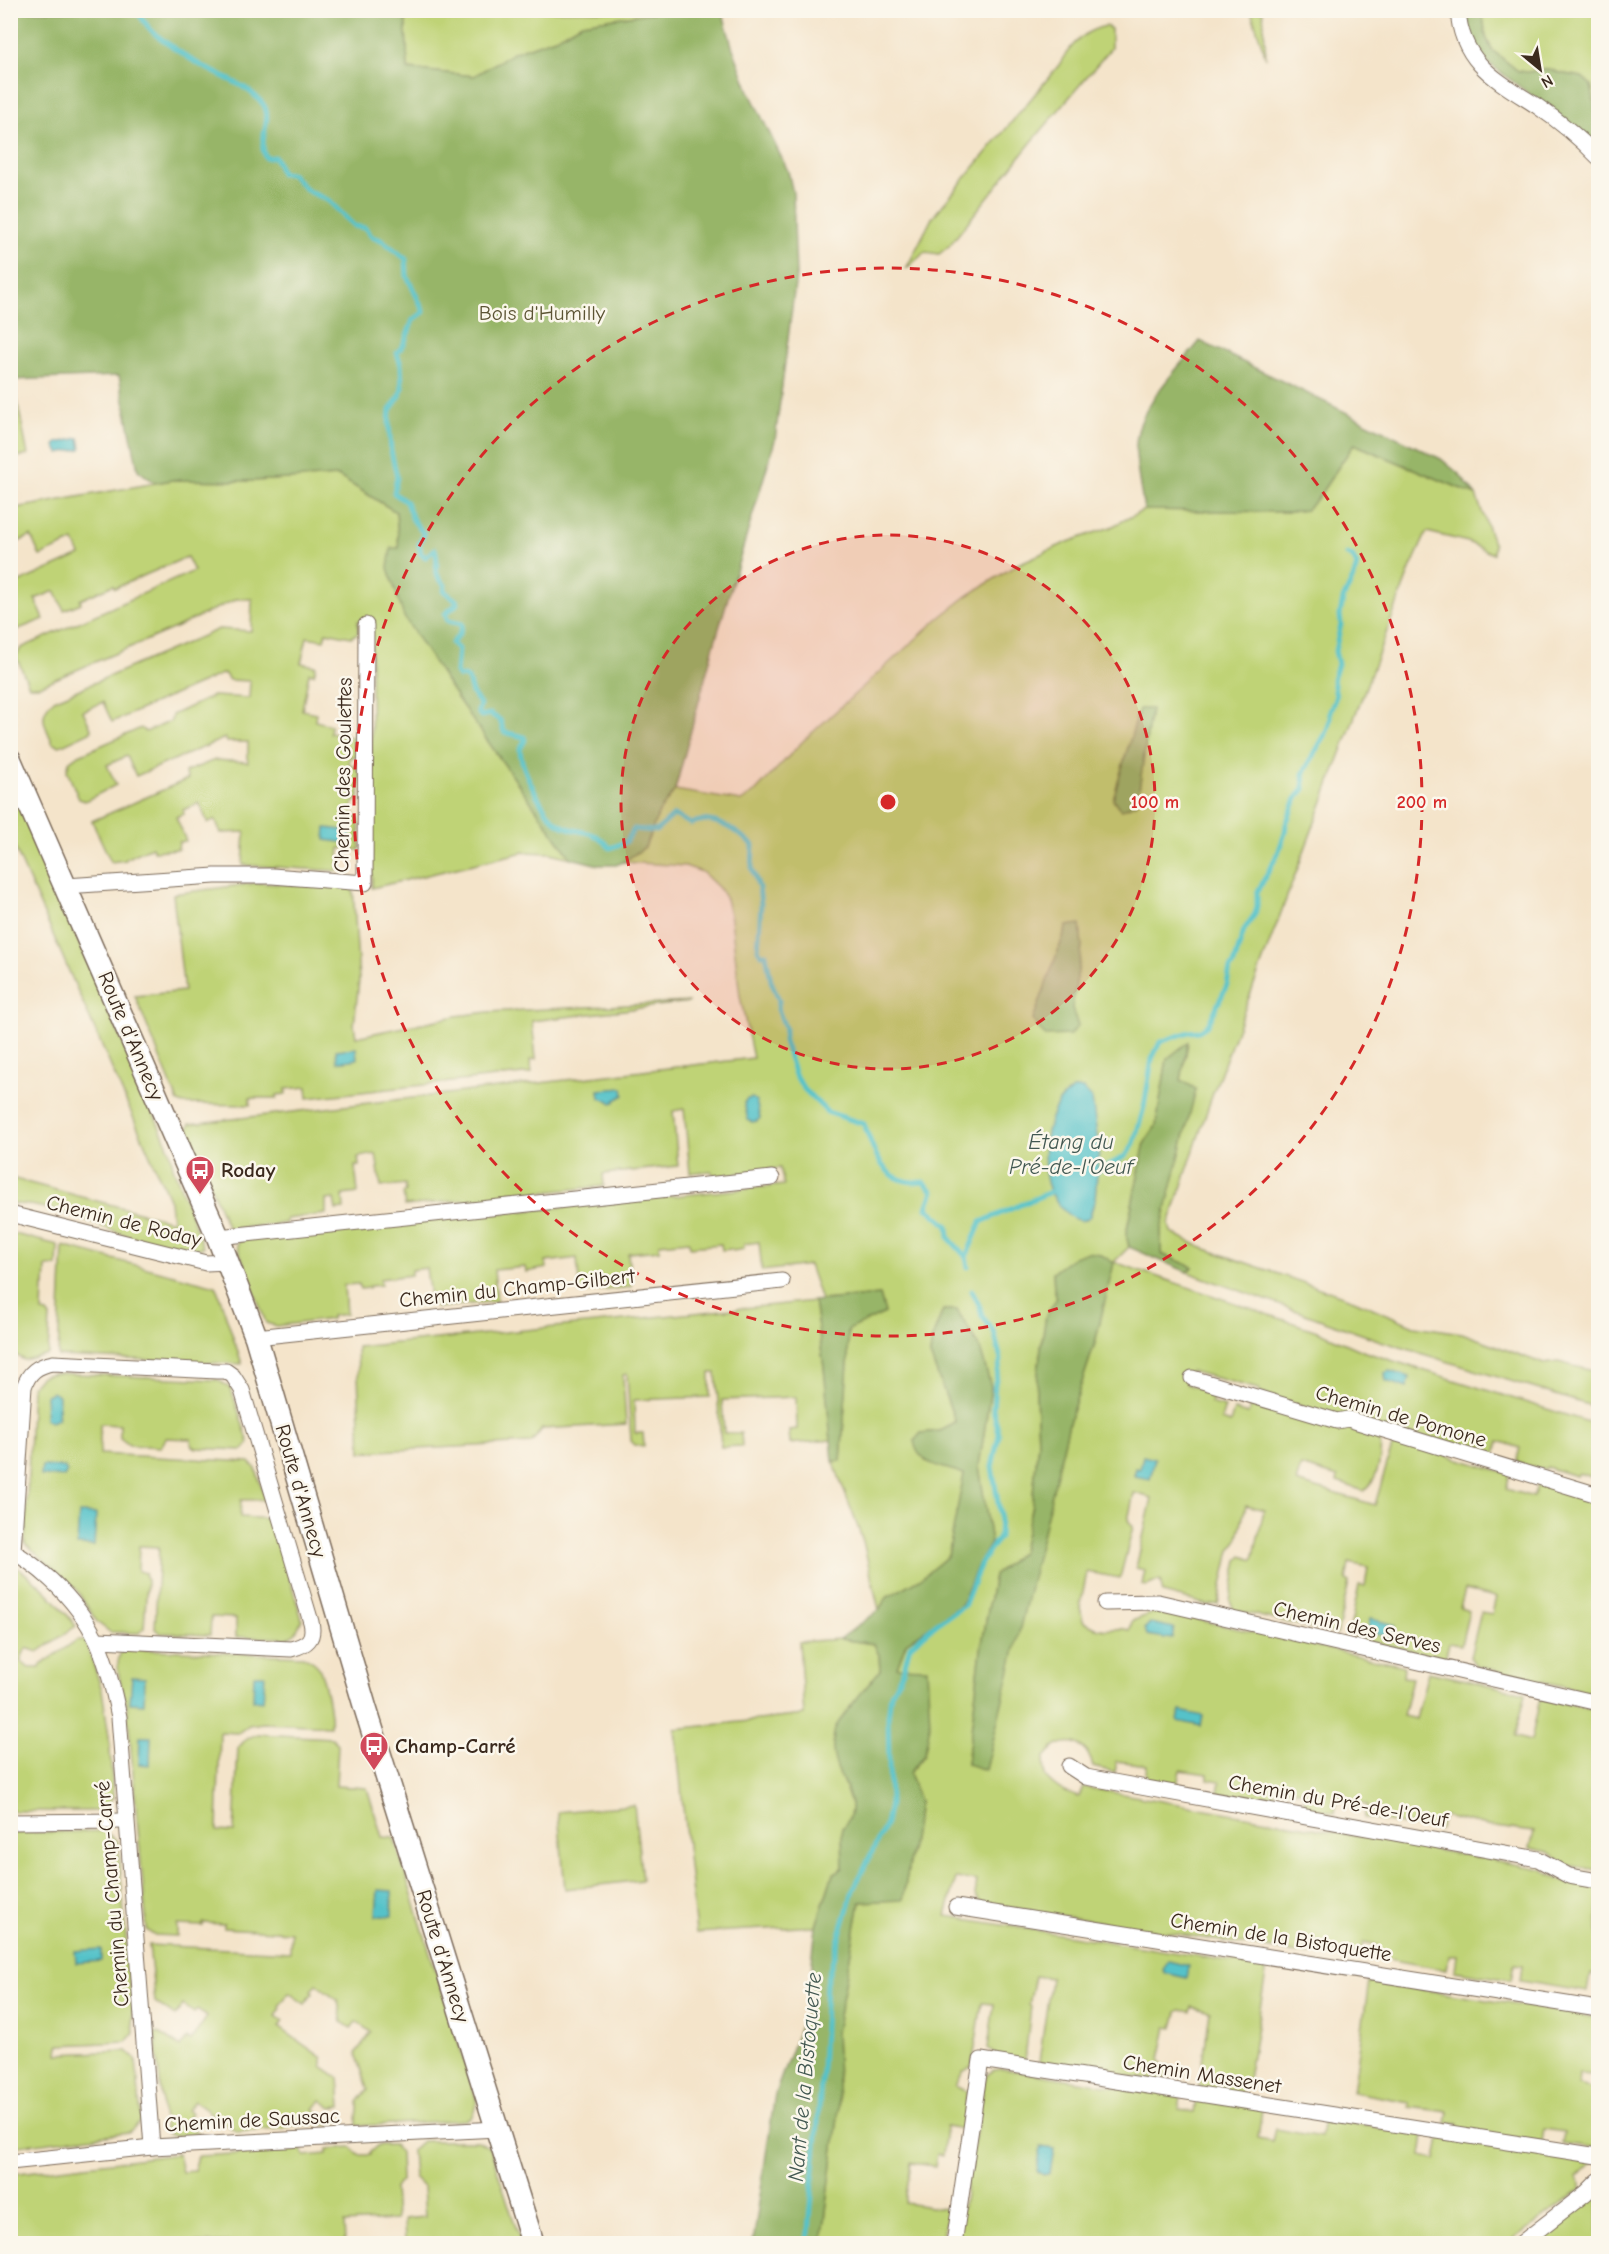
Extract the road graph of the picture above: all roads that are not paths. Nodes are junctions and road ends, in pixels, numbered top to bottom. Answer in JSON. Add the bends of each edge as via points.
{"nodes":[{"id":1,"x":1458,"y":10,"type":"edge"},
{"id":2,"x":1599,"y":157,"type":"edge"},
{"id":3,"x":366,"y":625,"type":"dead end"},
{"id":4,"x":10,"y":760,"type":"edge"},
{"id":5,"x":66,"y":886,"type":"junction"},
{"id":6,"x":772,"y":1178,"type":"dead end"},
{"id":7,"x":10,"y":1214,"type":"edge"},
{"id":8,"x":218,"y":1237,"type":"junction"},
{"id":9,"x":228,"y":1262,"type":"junction"},
{"id":10,"x":782,"y":1281,"type":"dead end"},
{"id":11,"x":256,"y":1337,"type":"junction"},
{"id":12,"x":1192,"y":1377,"type":"dead end"},
{"id":13,"x":1599,"y":1495,"type":"edge"},
{"id":14,"x":12,"y":1551,"type":"edge"},
{"id":15,"x":1105,"y":1603,"type":"dead end"},
{"id":16,"x":98,"y":1640,"type":"junction"},
{"id":17,"x":1599,"y":1703,"type":"edge"},
{"id":18,"x":1069,"y":1766,"type":"dead end"},
{"id":19,"x":126,"y":1821,"type":"junction"},
{"id":20,"x":10,"y":1822,"type":"edge"},
{"id":21,"x":1599,"y":1881,"type":"edge"},
{"id":22,"x":956,"y":1907,"type":"dead end"},
{"id":23,"x":1599,"y":2009,"type":"edge"},
{"id":24,"x":496,"y":2129,"type":"junction"},
{"id":25,"x":153,"y":2147,"type":"junction"},
{"id":26,"x":1599,"y":2156,"type":"edge"},
{"id":27,"x":10,"y":2162,"type":"edge"},
{"id":28,"x":1599,"y":2181,"type":"edge"},
{"id":29,"x":533,"y":2244,"type":"edge"},
{"id":30,"x":954,"y":2244,"type":"edge"},
{"id":31,"x":1520,"y":2244,"type":"edge"}],
"edges":[{"from":1,"to":2,"type":"street","via":[[1462,36],[1476,62],[1564,126]]},
{"from":3,"to":5,"type":"street","name":"Chemin des Goulettes","via":[[365,883],[226,876]]},
{"from":4,"to":5,"type":"main road","name":"Route d'Annecy"},
{"from":5,"to":8,"type":"main road","name":"Route d'Annecy"},
{"from":6,"to":8,"type":"street"},
{"from":7,"to":9,"type":"street","name":"Chemin de Roday","via":[[206,1263]]},
{"from":8,"to":9,"type":"main road","name":"Route d'Annecy"},
{"from":9,"to":11,"type":"main road","name":"Route d'Annecy"},
{"from":10,"to":11,"type":"street","name":"Chemin du Champ-Gilbert"},
{"from":11,"to":24,"type":"main road","name":"Route d'Annecy","via":[[351,1663]]},
{"from":12,"to":13,"type":"street","name":"Chemin de Pomone","via":[[1337,1421],[1348,1419]]},
{"from":14,"to":16,"type":"street","name":"Chemin du Champ-Carré","via":[[75,1603]]},
{"from":14,"to":16,"type":"street","name":"Chemin du Champ-Carré","via":[[24,1387],[35,1369],[53,1363],[226,1371],[233,1376],[242,1390],[266,1468],[311,1622],[311,1638],[291,1649]]},
{"from":15,"to":17,"type":"street","name":"Chemin des Serves","via":[[1158,1602]]},
{"from":16,"to":19,"type":"street","name":"Chemin du Champ-Carré","via":[[119,1717]]},
{"from":18,"to":21,"type":"street","name":"Chemin du Pré-de-l'Oeuf","via":[[1086,1777],[1538,1858],[1569,1876]]},
{"from":19,"to":20,"type":"street"},
{"from":19,"to":25,"type":"street","name":"Chemin du Champ-Carré"},
{"from":22,"to":23,"type":"street","name":"Chemin de la Bistoquette"},
{"from":24,"to":25,"type":"street","name":"Chemin de Saussac"},
{"from":24,"to":29,"type":"main road","name":"Route d'Annecy"},
{"from":25,"to":27,"type":"street","name":"Chemin de Saussac"},
{"from":26,"to":30,"type":"street","name":"Chemin Massenet","via":[[981,2061]]},
{"from":28,"to":31,"type":"street"}]}
